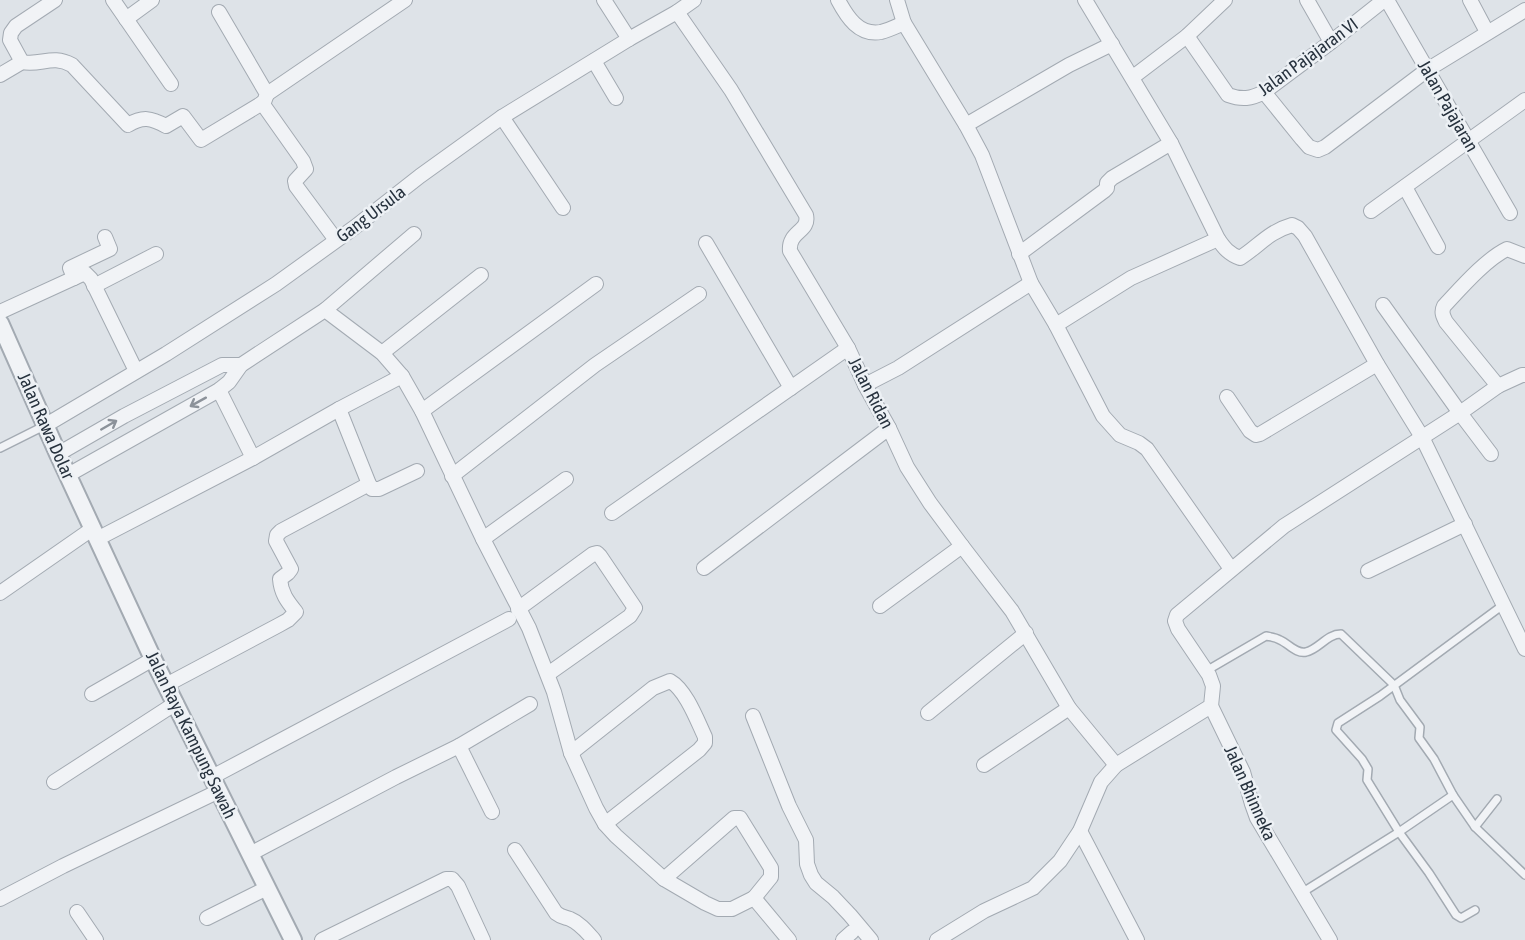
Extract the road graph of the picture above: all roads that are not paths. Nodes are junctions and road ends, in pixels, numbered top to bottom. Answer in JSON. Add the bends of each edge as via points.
{"nodes":[{"id":1,"x":55,"y":0,"type":"edge"},
{"id":2,"x":113,"y":0,"type":"edge"},
{"id":3,"x":152,"y":0,"type":"edge"},
{"id":4,"x":405,"y":0,"type":"edge"},
{"id":5,"x":604,"y":0,"type":"edge"},
{"id":6,"x":694,"y":0,"type":"edge"},
{"id":7,"x":838,"y":0,"type":"edge"},
{"id":8,"x":897,"y":0,"type":"edge"},
{"id":9,"x":1085,"y":0,"type":"edge"},
{"id":10,"x":1225,"y":0,"type":"edge"},
{"id":11,"x":1307,"y":0,"type":"edge"},
{"id":12,"x":1385,"y":0,"type":"edge"},
{"id":13,"x":1470,"y":0,"type":"edge"},
{"id":14,"x":216,"y":5,"type":"edge"},
{"id":15,"x":1525,"y":10,"type":"edge"},
{"id":16,"x":677,"y":12,"type":"junction"},
{"id":17,"x":126,"y":19,"type":"junction"},
{"id":18,"x":904,"y":23,"type":"junction"},
{"id":19,"x":1487,"y":32,"type":"junction"},
{"id":20,"x":1187,"y":36,"type":"junction"},
{"id":21,"x":629,"y":39,"type":"junction"},
{"id":22,"x":1331,"y":42,"type":"junction"},
{"id":23,"x":1112,"y":44,"type":"junction"},
{"id":24,"x":594,"y":61,"type":"junction"},
{"id":25,"x":22,"y":62,"type":"junction"},
{"id":26,"x":1427,"y":70,"type":"junction"},
{"id":27,"x":0,"y":75,"type":"edge"},
{"id":28,"x":1133,"y":77,"type":"junction"},
{"id":29,"x":171,"y":84,"type":"dead end"},
{"id":30,"x":1264,"y":92,"type":"junction"},
{"id":31,"x":265,"y":98,"type":"junction"},
{"id":32,"x":616,"y":98,"type":"dead end"},
{"id":33,"x":1525,"y":100,"type":"edge"},
{"id":34,"x":502,"y":117,"type":"junction"},
{"id":35,"x":966,"y":125,"type":"junction"},
{"id":36,"x":1467,"y":141,"type":"junction"},
{"id":37,"x":1171,"y":143,"type":"junction"},
{"id":38,"x":1405,"y":187,"type":"junction"},
{"id":39,"x":563,"y":208,"type":"dead end"},
{"id":40,"x":1371,"y":211,"type":"dead end"},
{"id":41,"x":1510,"y":213,"type":"dead end"},
{"id":42,"x":414,"y":234,"type":"dead end"},
{"id":43,"x":105,"y":237,"type":"dead end"},
{"id":44,"x":1218,"y":239,"type":"junction"},
{"id":45,"x":336,"y":240,"type":"junction"},
{"id":46,"x":706,"y":243,"type":"dead end"},
{"id":47,"x":1438,"y":248,"type":"dead end"},
{"id":48,"x":156,"y":254,"type":"dead end"},
{"id":49,"x":1019,"y":254,"type":"junction"},
{"id":50,"x":1525,"y":256,"type":"edge"},
{"id":51,"x":481,"y":275,"type":"dead end"},
{"id":52,"x":74,"y":278,"type":"junction"},
{"id":53,"x":1031,"y":283,"type":"junction"},
{"id":54,"x":596,"y":284,"type":"dead end"},
{"id":55,"x":94,"y":286,"type":"junction"},
{"id":56,"x":699,"y":294,"type":"dead end"},
{"id":57,"x":1383,"y":305,"type":"dead end"},
{"id":58,"x":325,"y":310,"type":"junction"},
{"id":59,"x":0,"y":312,"type":"edge"},
{"id":60,"x":0,"y":323,"type":"edge"},
{"id":61,"x":1056,"y":325,"type":"junction"},
{"id":62,"x":848,"y":348,"type":"junction"},
{"id":63,"x":382,"y":352,"type":"junction"},
{"id":64,"x":1377,"y":363,"type":"junction"},
{"id":65,"x":242,"y":364,"type":"junction"},
{"id":66,"x":136,"y":371,"type":"junction"},
{"id":67,"x":1525,"y":375,"type":"edge"},
{"id":68,"x":402,"y":376,"type":"junction"},
{"id":69,"x":865,"y":386,"type":"junction"},
{"id":70,"x":1498,"y":386,"type":"junction"},
{"id":71,"x":790,"y":388,"type":"junction"},
{"id":72,"x":219,"y":390,"type":"junction"},
{"id":73,"x":1227,"y":397,"type":"dead end"},
{"id":74,"x":339,"y":409,"type":"junction"},
{"id":75,"x":422,"y":411,"type":"junction"},
{"id":76,"x":1460,"y":413,"type":"junction"},
{"id":77,"x":46,"y":425,"type":"junction"},
{"id":78,"x":889,"y":428,"type":"junction"},
{"id":79,"x":1422,"y":437,"type":"junction"},
{"id":80,"x":0,"y":448,"type":"edge"},
{"id":81,"x":58,"y":454,"type":"junction"},
{"id":82,"x":1491,"y":454,"type":"dead end"},
{"id":83,"x":253,"y":458,"type":"junction"},
{"id":84,"x":417,"y":471,"type":"dead end"},
{"id":85,"x":68,"y":475,"type":"junction"},
{"id":86,"x":452,"y":476,"type":"junction"},
{"id":87,"x":566,"y":479,"type":"dead end"},
{"id":88,"x":369,"y":484,"type":"junction"},
{"id":89,"x":612,"y":513,"type":"dead end"},
{"id":90,"x":1465,"y":524,"type":"junction"},
{"id":91,"x":94,"y":534,"type":"junction"},
{"id":92,"x":483,"y":539,"type":"junction"},
{"id":93,"x":962,"y":546,"type":"junction"},
{"id":94,"x":704,"y":568,"type":"dead end"},
{"id":95,"x":1231,"y":569,"type":"junction"},
{"id":96,"x":1368,"y":571,"type":"dead end"},
{"id":97,"x":0,"y":593,"type":"edge"},
{"id":98,"x":1504,"y":604,"type":"junction"},
{"id":99,"x":880,"y":606,"type":"dead end"},
{"id":100,"x":514,"y":614,"type":"junction"},
{"id":101,"x":1026,"y":633,"type":"junction"},
{"id":102,"x":1525,"y":649,"type":"edge"},
{"id":103,"x":153,"y":659,"type":"junction"},
{"id":104,"x":1206,"y":671,"type":"junction"},
{"id":105,"x":548,"y":674,"type":"junction"},
{"id":106,"x":166,"y":685,"type":"junction"},
{"id":107,"x":1394,"y":685,"type":"junction"},
{"id":108,"x":92,"y":694,"type":"dead end"},
{"id":109,"x":176,"y":703,"type":"junction"},
{"id":110,"x":531,"y":704,"type":"dead end"},
{"id":111,"x":1211,"y":706,"type":"junction"},
{"id":112,"x":1069,"y":708,"type":"junction"},
{"id":113,"x":928,"y":713,"type":"dead end"},
{"id":114,"x":753,"y":716,"type":"dead end"},
{"id":115,"x":459,"y":746,"type":"junction"},
{"id":116,"x":571,"y":753,"type":"junction"},
{"id":117,"x":984,"y":765,"type":"dead end"},
{"id":118,"x":1116,"y":765,"type":"junction"},
{"id":119,"x":54,"y":782,"type":"dead end"},
{"id":120,"x":215,"y":784,"type":"junction"},
{"id":121,"x":1453,"y":795,"type":"junction"},
{"id":122,"x":1497,"y":799,"type":"dead end"},
{"id":123,"x":492,"y":812,"type":"dead end"},
{"id":124,"x":605,"y":824,"type":"junction"},
{"id":125,"x":1475,"y":827,"type":"junction"},
{"id":126,"x":1080,"y":831,"type":"junction"},
{"id":127,"x":1399,"y":832,"type":"junction"},
{"id":128,"x":515,"y":850,"type":"dead end"},
{"id":129,"x":250,"y":854,"type":"junction"},
{"id":130,"x":1525,"y":875,"type":"edge"},
{"id":131,"x":664,"y":879,"type":"junction"},
{"id":132,"x":267,"y":888,"type":"junction"},
{"id":133,"x":1303,"y":892,"type":"junction"},
{"id":134,"x":0,"y":898,"type":"edge"},
{"id":135,"x":754,"y":898,"type":"junction"},
{"id":136,"x":1475,"y":910,"type":"dead end"},
{"id":137,"x":77,"y":912,"type":"dead end"},
{"id":138,"x":207,"y":918,"type":"dead end"},
{"id":139,"x":96,"y":940,"type":"edge"},
{"id":140,"x":293,"y":940,"type":"edge"},
{"id":141,"x":322,"y":940,"type":"edge"},
{"id":142,"x":483,"y":940,"type":"edge"},
{"id":143,"x":594,"y":940,"type":"edge"},
{"id":144,"x":789,"y":940,"type":"edge"},
{"id":145,"x":871,"y":940,"type":"edge"},
{"id":146,"x":937,"y":940,"type":"edge"},
{"id":147,"x":1137,"y":940,"type":"edge"},
{"id":148,"x":1330,"y":940,"type":"edge"}],
"edges":[{"from":1,"to":25,"type":"street","via":[[11,33],[10,40]]},
{"from":2,"to":17,"type":"street"},
{"from":3,"to":17,"type":"street"},
{"from":4,"to":31,"type":"street"},
{"from":5,"to":21,"type":"street"},
{"from":6,"to":16,"type":"street","name":"Gang Ursula"},
{"from":7,"to":18,"type":"street","via":[[858,27],[869,31],[881,32]]},
{"from":8,"to":18,"type":"street"},
{"from":9,"to":23,"type":"street"},
{"from":10,"to":20,"type":"street"},
{"from":11,"to":22,"type":"street"},
{"from":12,"to":22,"type":"street","name":"Jalan Pajajaran VI"},
{"from":12,"to":26,"type":"street","name":"Jalan Pajajaran"},
{"from":13,"to":19,"type":"street"},
{"from":14,"to":31,"type":"street"},
{"from":15,"to":19,"type":"street"},
{"from":16,"to":21,"type":"street","name":"Gang Ursula"},
{"from":16,"to":62,"type":"street","name":"Jalan Ridan","via":[[731,90],[807,215],[807,224],[791,239],[790,251]]},
{"from":17,"to":29,"type":"street"},
{"from":18,"to":35,"type":"street"},
{"from":19,"to":26,"type":"street"},
{"from":20,"to":28,"type":"street"},
{"from":20,"to":30,"type":"street","name":"Jalan Pajajaran VI","via":[[1228,95],[1246,99]]},
{"from":21,"to":24,"type":"street","name":"Gang Ursula"},
{"from":22,"to":30,"type":"street","name":"Jalan Pajajaran VI"},
{"from":23,"to":28,"type":"street"},
{"from":23,"to":35,"type":"street"},
{"from":24,"to":32,"type":"street"},
{"from":24,"to":34,"type":"street","name":"Gang Ursula"},
{"from":25,"to":27,"type":"street"},
{"from":25,"to":31,"type":"street","via":[[64,60],[128,125],[139,118],[166,126],[183,116],[201,140]]},
{"from":26,"to":30,"type":"street","via":[[1318,150],[1309,147]]},
{"from":26,"to":36,"type":"street","name":"Jalan Pajajaran"},
{"from":28,"to":37,"type":"street"},
{"from":31,"to":45,"type":"street","via":[[306,169],[295,181],[296,186]]},
{"from":33,"to":36,"type":"street"},
{"from":34,"to":39,"type":"street"},
{"from":34,"to":45,"type":"street","name":"Gang Ursula"},
{"from":35,"to":49,"type":"street","via":[[989,171]]},
{"from":36,"to":38,"type":"street"},
{"from":36,"to":41,"type":"street","name":"Jalan Pajajaran"},
{"from":37,"to":44,"type":"street"},
{"from":37,"to":49,"type":"street","via":[[1112,178],[1104,192]]},
{"from":38,"to":40,"type":"street"},
{"from":38,"to":47,"type":"street"},
{"from":42,"to":58,"type":"street"},
{"from":43,"to":52,"type":"street","via":[[110,249],[70,268]]},
{"from":44,"to":61,"type":"street","via":[[1131,278]]},
{"from":44,"to":64,"type":"street","via":[[1226,250],[1240,258],[1280,228],[1298,228]]},
{"from":45,"to":66,"type":"street","name":"Gang Ursula","via":[[225,318]]},
{"from":46,"to":71,"type":"street"},
{"from":48,"to":55,"type":"street"},
{"from":49,"to":53,"type":"street"},
{"from":50,"to":70,"type":"street","via":[[1507,249],[1500,252],[1442,310],[1446,322]]},
{"from":51,"to":63,"type":"street"},
{"from":52,"to":55,"type":"street","via":[[85,273]]},
{"from":52,"to":59,"type":"street"},
{"from":53,"to":61,"type":"street"},
{"from":53,"to":69,"type":"street"},
{"from":54,"to":75,"type":"street"},
{"from":55,"to":66,"type":"street"},
{"from":56,"to":86,"type":"street","via":[[595,365]]},
{"from":57,"to":76,"type":"street"},
{"from":58,"to":63,"type":"street"},
{"from":58,"to":65,"type":"street"},
{"from":60,"to":77,"type":"street","name":"Jalan Rawa Dolar"},
{"from":61,"to":95,"type":"street","via":[[1103,416],[1120,435],[1147,449]]},
{"from":62,"to":69,"type":"street","name":"Jalan Ridan"},
{"from":62,"to":71,"type":"street"},
{"from":63,"to":68,"type":"street"},
{"from":64,"to":73,"type":"street","via":[[1260,435],[1250,431]]},
{"from":64,"to":79,"type":"street"},
{"from":65,"to":72,"type":"street"},
{"from":81,"to":65,"type":"street","one_way":true,"via":[[222,365]]},
{"from":66,"to":77,"type":"street","name":"Gang Ursula"},
{"from":67,"to":70,"type":"street"},
{"from":68,"to":74,"type":"street"},
{"from":68,"to":75,"type":"street"},
{"from":69,"to":78,"type":"street","name":"Jalan Ridan"},
{"from":70,"to":76,"type":"street"},
{"from":71,"to":89,"type":"street"},
{"from":72,"to":83,"type":"street"},
{"from":72,"to":85,"type":"street","one_way":true},
{"from":74,"to":83,"type":"street"},
{"from":74,"to":88,"type":"street"},
{"from":75,"to":86,"type":"street"},
{"from":76,"to":79,"type":"street"},
{"from":76,"to":82,"type":"street"},
{"from":77,"to":80,"type":"lane"},
{"from":77,"to":81,"type":"street","name":"Jalan Rawa Dolar"},
{"from":78,"to":93,"type":"street","name":"Jalan Ridan","via":[[907,467]]},
{"from":78,"to":94,"type":"street"},
{"from":79,"to":90,"type":"street"},
{"from":79,"to":95,"type":"street","via":[[1284,526]]},
{"from":81,"to":85,"type":"street","name":"Jalan Rawa Dolar"},
{"from":83,"to":91,"type":"street"},
{"from":84,"to":88,"type":"street","via":[[379,489],[372,489]]},
{"from":85,"to":91,"type":"street","name":"Jalan Rawa Dolar"},
{"from":86,"to":92,"type":"street"},
{"from":87,"to":92,"type":"street"},
{"from":88,"to":106,"type":"street","via":[[277,535],[276,541],[291,569],[280,579],[280,586],[296,612],[294,616]]},
{"from":90,"to":96,"type":"street"},
{"from":90,"to":98,"type":"street"},
{"from":91,"to":97,"type":"street"},
{"from":91,"to":103,"type":"street","name":"Jalan Raya Kampung Sawah"},
{"from":92,"to":100,"type":"street"},
{"from":93,"to":99,"type":"street"},
{"from":93,"to":101,"type":"street","name":"Jalan Ridan"},
{"from":95,"to":104,"type":"street","via":[[1176,615],[1178,629]]},
{"from":98,"to":102,"type":"street"},
{"from":98,"to":107,"type":"lane"},
{"from":100,"to":105,"type":"street","via":[[529,628]]},
{"from":100,"to":105,"type":"street","via":[[595,553],[635,608],[630,616]]},
{"from":100,"to":120,"type":"street"},
{"from":101,"to":112,"type":"street","name":"Jalan Ridan"},
{"from":101,"to":113,"type":"street"},
{"from":103,"to":106,"type":"street","name":"Jalan Raya Kampung Sawah"},
{"from":103,"to":108,"type":"street"},
{"from":104,"to":107,"type":"lane","via":[[1266,636],[1303,652],[1338,634]]},
{"from":104,"to":111,"type":"street","via":[[1213,686]]},
{"from":105,"to":116,"type":"street"},
{"from":106,"to":109,"type":"street","name":"Jalan Raya Kampung Sawah"},
{"from":107,"to":121,"type":"lane","via":[[1420,727],[1419,738]]},
{"from":107,"to":127,"type":"lane","via":[[1338,723],[1336,730],[1362,759],[1368,769],[1367,780]]},
{"from":109,"to":119,"type":"street"},
{"from":109,"to":120,"type":"street","name":"Jalan Raya Kampung Sawah"},
{"from":110,"to":115,"type":"street"},
{"from":111,"to":118,"type":"street"},
{"from":111,"to":133,"type":"street","name":"Jalan Bhinneka","via":[[1243,772],[1257,818]]},
{"from":112,"to":117,"type":"street"},
{"from":112,"to":118,"type":"street","name":"Jalan Ridan"},
{"from":114,"to":145,"type":"street","via":[[806,840],[811,875]]},
{"from":115,"to":123,"type":"street"},
{"from":115,"to":129,"type":"street"},
{"from":116,"to":124,"type":"street"},
{"from":116,"to":124,"type":"street","via":[[653,688],[670,681],[682,691],[705,737],[699,750]]},
{"from":118,"to":126,"type":"street","via":[[1101,782]]},
{"from":120,"to":129,"type":"street","name":"Jalan Raya Kampung Sawah"},
{"from":120,"to":134,"type":"street"},
{"from":121,"to":125,"type":"lane"},
{"from":121,"to":127,"type":"lane"},
{"from":122,"to":125,"type":"lane"},
{"from":124,"to":131,"type":"street"},
{"from":125,"to":130,"type":"lane"},
{"from":126,"to":146,"type":"street","via":[[1060,861],[1033,888],[984,911]]},
{"from":126,"to":147,"type":"street"},
{"from":127,"to":133,"type":"lane"},
{"from":127,"to":136,"type":"lane","via":[[1456,915],[1461,918]]},
{"from":128,"to":143,"type":"street","via":[[556,913],[583,927]]},
{"from":129,"to":132,"type":"street","name":"Jalan Raya Kampung Sawah"},
{"from":131,"to":135,"type":"street","via":[[718,909],[732,909]]},
{"from":131,"to":135,"type":"street","via":[[734,818],[740,818],[771,868],[771,877]]},
{"from":132,"to":138,"type":"street"},
{"from":132,"to":140,"type":"street","name":"Jalan Raya Kampung Sawah"},
{"from":133,"to":148,"type":"street","name":"Jalan Bhinneka"},
{"from":135,"to":144,"type":"street"},
{"from":137,"to":139,"type":"street"},
{"from":141,"to":142,"type":"street","via":[[446,879],[452,879],[458,886]]}]}
